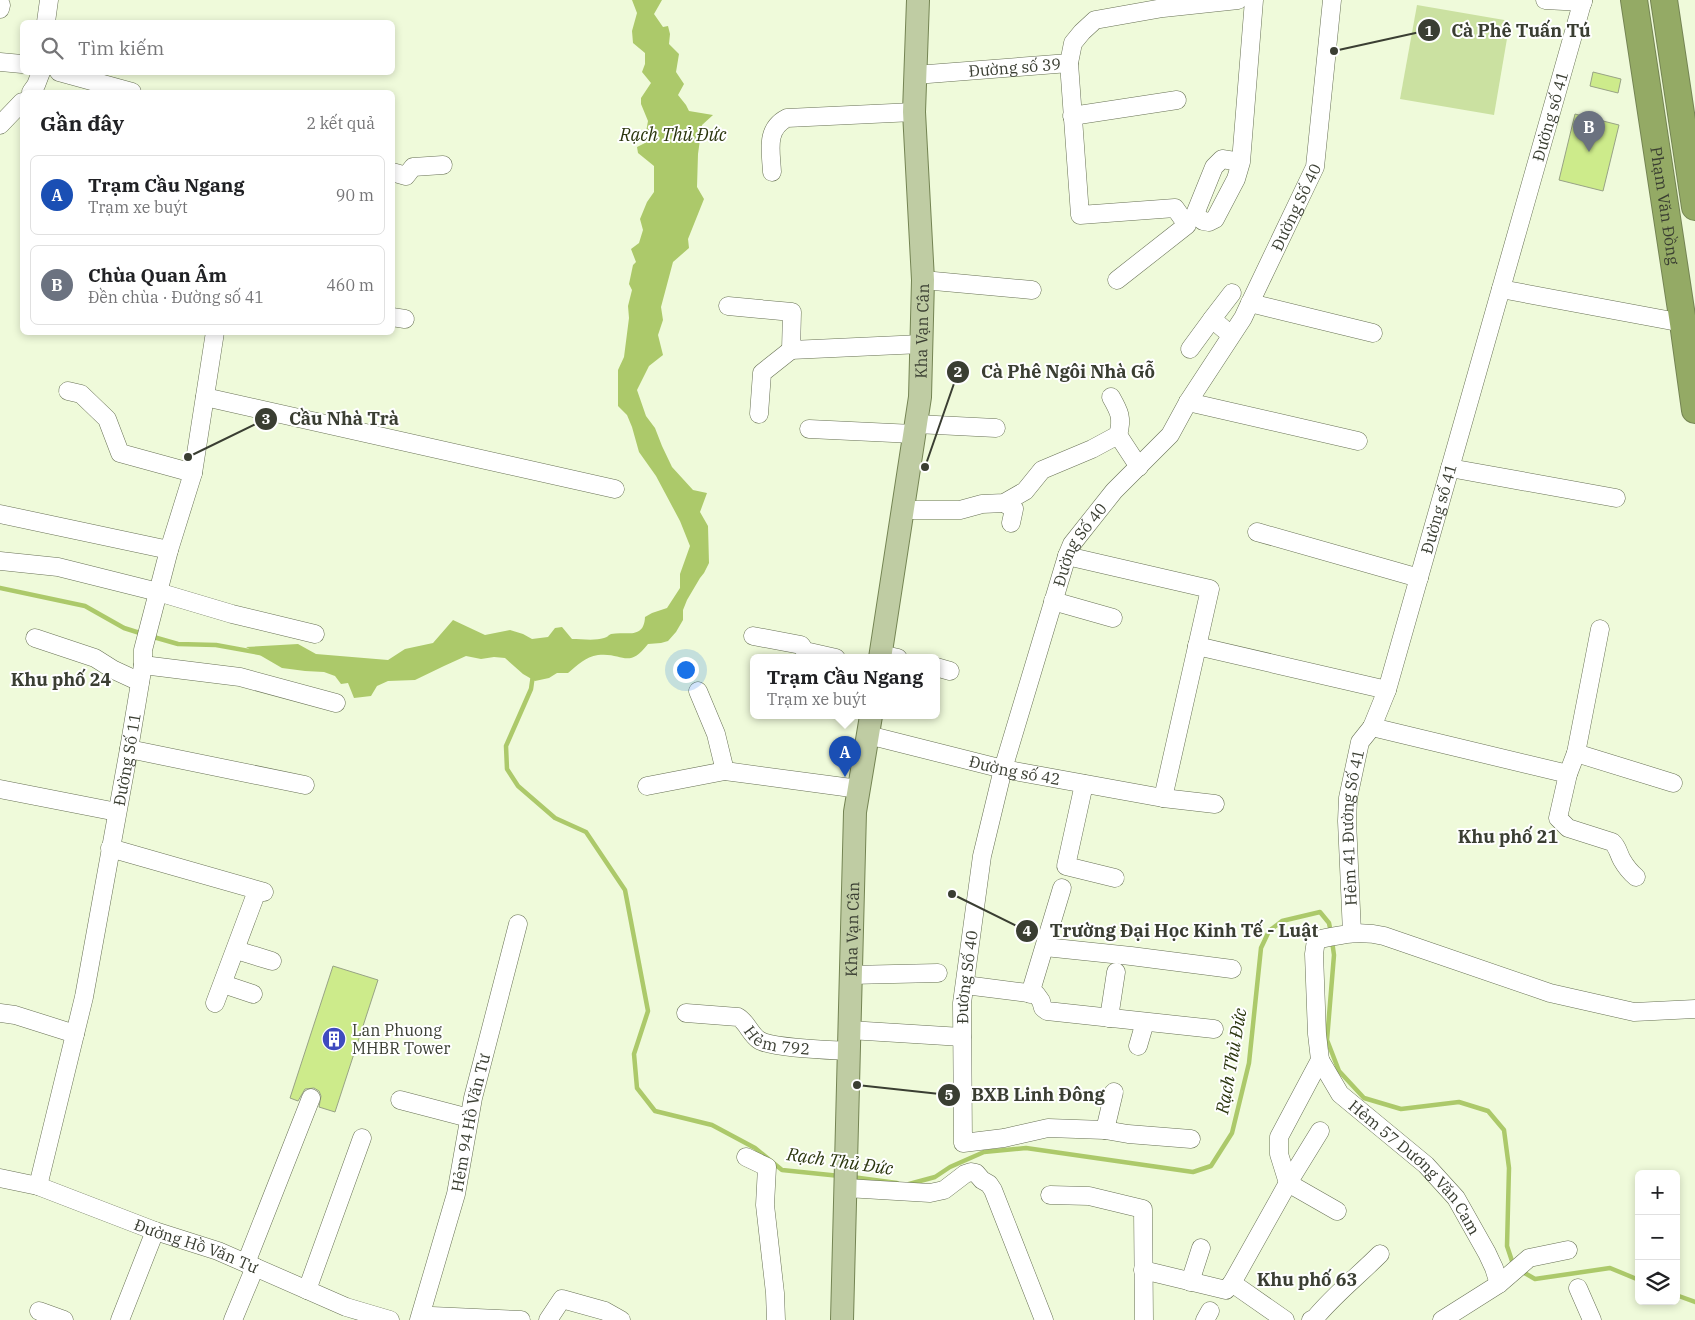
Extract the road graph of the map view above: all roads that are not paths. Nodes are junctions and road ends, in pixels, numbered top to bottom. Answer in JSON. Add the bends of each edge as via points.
{"nodes":[{"id":1,"x":49,"y":0,"type":"edge"},
{"id":2,"x":918,"y":0,"type":"edge"},
{"id":3,"x":1238,"y":0,"type":"edge"},
{"id":4,"x":1254,"y":0,"type":"edge"},
{"id":5,"x":1332,"y":0,"type":"edge"},
{"id":6,"x":1545,"y":0,"type":"edge"},
{"id":7,"x":1634,"y":0,"type":"edge"},
{"id":8,"x":1664,"y":0,"type":"edge"},
{"id":9,"x":1583,"y":1,"type":"edge"},
{"id":10,"x":1163,"y":4,"type":"edge"},
{"id":11,"x":46,"y":20,"type":"edge"},
{"id":12,"x":0,"y":62,"type":"edge"},
{"id":13,"x":1069,"y":63,"type":"junction"},
{"id":14,"x":20,"y":64,"type":"edge"},
{"id":15,"x":40,"y":75,"type":"edge"},
{"id":16,"x":70,"y":75,"type":"edge"},
{"id":17,"x":914,"y":76,"type":"junction"},
{"id":18,"x":32,"y":90,"type":"edge"},
{"id":19,"x":125,"y":90,"type":"edge"},
{"id":20,"x":1177,"y":100,"type":"dead end"},
{"id":21,"x":20,"y":104,"type":"edge"},
{"id":22,"x":914,"y":112,"type":"junction"},
{"id":23,"x":1072,"y":116,"type":"junction"},
{"id":24,"x":0,"y":125,"type":"edge"},
{"id":25,"x":1241,"y":162,"type":"dead end"},
{"id":26,"x":443,"y":165,"type":"dead end"},
{"id":27,"x":772,"y":172,"type":"dead end"},
{"id":28,"x":395,"y":173,"type":"edge"},
{"id":29,"x":1695,"y":207,"type":"edge"},
{"id":30,"x":923,"y":280,"type":"junction"},
{"id":31,"x":1118,"y":280,"type":"dead end"},
{"id":32,"x":1501,"y":289,"type":"junction"},
{"id":33,"x":1032,"y":290,"type":"dead end"},
{"id":34,"x":1232,"y":293,"type":"dead end"},
{"id":35,"x":1250,"y":303,"type":"junction"},
{"id":36,"x":728,"y":306,"type":"dead end"},
{"id":37,"x":1212,"y":318,"type":"junction"},
{"id":38,"x":1684,"y":323,"type":"junction"},
{"id":39,"x":1373,"y":333,"type":"dead end"},
{"id":40,"x":215,"y":335,"type":"edge"},
{"id":41,"x":1231,"y":336,"type":"junction"},
{"id":42,"x":922,"y":344,"type":"junction"},
{"id":43,"x":1190,"y":349,"type":"dead end"},
{"id":44,"x":791,"y":350,"type":"junction"},
{"id":45,"x":68,"y":391,"type":"dead end"},
{"id":46,"x":205,"y":396,"type":"junction"},
{"id":47,"x":1111,"y":397,"type":"dead end"},
{"id":48,"x":1188,"y":402,"type":"junction"},
{"id":49,"x":1695,"y":410,"type":"edge"},
{"id":50,"x":759,"y":414,"type":"dead end"},
{"id":51,"x":996,"y":428,"type":"dead end"},
{"id":52,"x":809,"y":429,"type":"dead end"},
{"id":53,"x":915,"y":429,"type":"junction"},
{"id":54,"x":1118,"y":435,"type":"junction"},
{"id":55,"x":1358,"y":441,"type":"dead end"},
{"id":56,"x":1138,"y":467,"type":"junction"},
{"id":57,"x":1450,"y":468,"type":"junction"},
{"id":58,"x":193,"y":473,"type":"junction"},
{"id":59,"x":615,"y":489,"type":"dead end"},
{"id":60,"x":1616,"y":498,"type":"dead end"},
{"id":61,"x":1004,"y":503,"type":"junction"},
{"id":62,"x":902,"y":510,"type":"junction"},
{"id":63,"x":0,"y":514,"type":"edge"},
{"id":64,"x":1011,"y":523,"type":"dead end"},
{"id":65,"x":1257,"y":532,"type":"dead end"},
{"id":66,"x":169,"y":550,"type":"junction"},
{"id":67,"x":1067,"y":556,"type":"junction"},
{"id":68,"x":0,"y":561,"type":"edge"},
{"id":69,"x":1418,"y":578,"type":"junction"},
{"id":70,"x":158,"y":595,"type":"junction"},
{"id":71,"x":1053,"y":601,"type":"junction"},
{"id":72,"x":1113,"y":618,"type":"dead end"},
{"id":73,"x":1600,"y":630,"type":"dead end"},
{"id":74,"x":315,"y":634,"type":"dead end"},
{"id":75,"x":753,"y":636,"type":"dead end"},
{"id":76,"x":35,"y":638,"type":"dead end"},
{"id":77,"x":1197,"y":646,"type":"junction"},
{"id":78,"x":818,"y":654,"type":"edge"},
{"id":79,"x":886,"y":654,"type":"edge"},
{"id":80,"x":142,"y":666,"type":"junction"},
{"id":81,"x":1387,"y":690,"type":"junction"},
{"id":82,"x":698,"y":691,"type":"dead end"},
{"id":83,"x":336,"y":703,"type":"dead end"},
{"id":84,"x":869,"y":725,"type":"edge"},
{"id":85,"x":1372,"y":727,"type":"junction"},
{"id":86,"x":129,"y":749,"type":"junction"},
{"id":87,"x":1576,"y":753,"type":"junction"},
{"id":88,"x":1003,"y":769,"type":"junction"},
{"id":89,"x":725,"y":771,"type":"junction"},
{"id":90,"x":1568,"y":774,"type":"junction"},
{"id":91,"x":1673,"y":783,"type":"dead end"},
{"id":92,"x":1084,"y":784,"type":"junction"},
{"id":93,"x":305,"y":785,"type":"dead end"},
{"id":94,"x":646,"y":786,"type":"dead end"},
{"id":95,"x":0,"y":789,"type":"edge"},
{"id":96,"x":859,"y":789,"type":"junction"},
{"id":97,"x":1163,"y":798,"type":"junction"},
{"id":98,"x":1215,"y":804,"type":"dead end"},
{"id":99,"x":117,"y":812,"type":"junction"},
{"id":100,"x":110,"y":848,"type":"junction"},
{"id":101,"x":1636,"y":877,"type":"dead end"},
{"id":102,"x":1115,"y":878,"type":"dead end"},
{"id":103,"x":1062,"y":888,"type":"dead end"},
{"id":104,"x":518,"y":924,"type":"dead end"},
{"id":105,"x":1352,"y":933,"type":"junction"},
{"id":106,"x":1045,"y":947,"type":"junction"},
{"id":107,"x":236,"y":950,"type":"junction"},
{"id":108,"x":272,"y":961,"type":"dead end"},
{"id":109,"x":1232,"y":969,"type":"dead end"},
{"id":110,"x":1116,"y":972,"type":"dead end"},
{"id":111,"x":938,"y":973,"type":"dead end"},
{"id":112,"x":850,"y":975,"type":"junction"},
{"id":113,"x":223,"y":984,"type":"junction"},
{"id":114,"x":965,"y":985,"type":"junction"},
{"id":115,"x":253,"y":994,"type":"dead end"},
{"id":116,"x":1030,"y":994,"type":"junction"},
{"id":117,"x":215,"y":1003,"type":"dead end"},
{"id":118,"x":1695,"y":1009,"type":"edge"},
{"id":119,"x":0,"y":1013,"type":"edge"},
{"id":120,"x":686,"y":1013,"type":"dead end"},
{"id":121,"x":1109,"y":1018,"type":"junction"},
{"id":122,"x":1145,"y":1022,"type":"junction"},
{"id":123,"x":1214,"y":1029,"type":"dead end"},
{"id":124,"x":75,"y":1034,"type":"junction"},
{"id":125,"x":955,"y":1037,"type":"junction"},
{"id":126,"x":848,"y":1040,"type":"junction"},
{"id":127,"x":1138,"y":1046,"type":"dead end"},
{"id":128,"x":1320,"y":1060,"type":"junction"},
{"id":129,"x":1114,"y":1092,"type":"dead end"},
{"id":130,"x":311,"y":1098,"type":"dead end"},
{"id":131,"x":400,"y":1100,"type":"dead end"},
{"id":132,"x":469,"y":1118,"type":"junction"},
{"id":133,"x":1105,"y":1130,"type":"junction"},
{"id":134,"x":1320,"y":1131,"type":"dead end"},
{"id":135,"x":362,"y":1138,"type":"dead end"},
{"id":136,"x":1191,"y":1139,"type":"dead end"},
{"id":137,"x":746,"y":1157,"type":"dead end"},
{"id":138,"x":0,"y":1178,"type":"edge"},
{"id":139,"x":1288,"y":1183,"type":"junction"},
{"id":140,"x":38,"y":1186,"type":"junction"},
{"id":141,"x":846,"y":1188,"type":"junction"},
{"id":142,"x":1050,"y":1195,"type":"dead end"},
{"id":143,"x":1337,"y":1211,"type":"dead end"},
{"id":144,"x":155,"y":1231,"type":"junction"},
{"id":145,"x":1201,"y":1248,"type":"dead end"},
{"id":146,"x":1568,"y":1250,"type":"dead end"},
{"id":147,"x":1380,"y":1254,"type":"dead end"},
{"id":148,"x":250,"y":1265,"type":"junction"},
{"id":149,"x":1143,"y":1270,"type":"junction"},
{"id":150,"x":1190,"y":1282,"type":"junction"},
{"id":151,"x":1232,"y":1284,"type":"junction"},
{"id":152,"x":1499,"y":1284,"type":"junction"},
{"id":153,"x":1578,"y":1288,"type":"dead end"},
{"id":154,"x":307,"y":1290,"type":"junction"},
{"id":155,"x":39,"y":1311,"type":"dead end"},
{"id":156,"x":343,"y":1313,"type":"edge"},
{"id":157,"x":64,"y":1320,"type":"edge"},
{"id":158,"x":120,"y":1320,"type":"edge"},
{"id":159,"x":233,"y":1320,"type":"edge"},
{"id":160,"x":390,"y":1320,"type":"edge"},
{"id":161,"x":420,"y":1320,"type":"edge"},
{"id":162,"x":521,"y":1320,"type":"edge"},
{"id":163,"x":548,"y":1320,"type":"edge"},
{"id":164,"x":621,"y":1320,"type":"edge"},
{"id":165,"x":776,"y":1320,"type":"edge"},
{"id":166,"x":842,"y":1320,"type":"edge"},
{"id":167,"x":1044,"y":1320,"type":"edge"},
{"id":168,"x":1144,"y":1320,"type":"edge"},
{"id":169,"x":1285,"y":1320,"type":"edge"},
{"id":170,"x":1311,"y":1320,"type":"edge"},
{"id":171,"x":1442,"y":1320,"type":"edge"},
{"id":172,"x":1592,"y":1320,"type":"edge"}],
"edges":[{"from":1,"to":11,"type":"street"},
{"from":2,"to":17,"type":"main road","name":"Kha Vạn Cân"},
{"from":3,"to":10,"type":"street","name":"Đường số 39"},
{"from":4,"to":25,"type":"street"},
{"from":5,"to":35,"type":"street","name":"Đường Số 40","via":[[1315,167]]},
{"from":6,"to":9,"type":"street","name":"Đường số 41"},
{"from":7,"to":38,"type":"highway","name":"Phạm Văn Đồng"},
{"from":8,"to":29,"type":"highway","name":"Phạm Văn Đồng"},
{"from":9,"to":32,"type":"street","name":"Đường số 41"},
{"from":10,"to":13,"type":"street","name":"Đường số 39","via":[[1095,20],[1073,43]]},
{"from":12,"to":14,"type":"street"},
{"from":13,"to":17,"type":"street","name":"Đường số 39"},
{"from":13,"to":23,"type":"street"},
{"from":15,"to":18,"type":"street"},
{"from":16,"to":19,"type":"street"},
{"from":17,"to":22,"type":"main road","name":"Kha Vạn Cân"},
{"from":20,"to":23,"type":"street"},
{"from":21,"to":24,"type":"street"},
{"from":22,"to":27,"type":"street","via":[[787,118],[779,122],[771,137]]},
{"from":22,"to":30,"type":"main road","name":"Kha Vạn Cân"},
{"from":23,"to":31,"type":"street","via":[[1080,215],[1175,208],[1187,225]]},
{"from":26,"to":28,"type":"street","via":[[412,167],[406,176]]},
{"from":30,"to":33,"type":"street"},
{"from":30,"to":42,"type":"main road","name":"Kha Vạn Cân"},
{"from":32,"to":38,"type":"street"},
{"from":32,"to":57,"type":"street","name":"Đường số 41"},
{"from":34,"to":37,"type":"street"},
{"from":35,"to":39,"type":"street"},
{"from":35,"to":41,"type":"street","name":"Đường Số 40"},
{"from":36,"to":44,"type":"street","via":[[792,312]]},
{"from":37,"to":41,"type":"street"},
{"from":37,"to":43,"type":"street"},
{"from":38,"to":49,"type":"highway","name":"Phạm Văn Đồng"},
{"from":40,"to":46,"type":"street","name":"Đường Số 11"},
{"from":41,"to":48,"type":"street","name":"Đường Số 40"},
{"from":42,"to":44,"type":"street"},
{"from":42,"to":53,"type":"main road","name":"Kha Vạn Cân"},
{"from":44,"to":50,"type":"street","via":[[762,373]]},
{"from":45,"to":58,"type":"street","via":[[81,394],[106,419],[120,452]]},
{"from":46,"to":58,"type":"street","name":"Đường Số 11"},
{"from":46,"to":59,"type":"street"},
{"from":47,"to":54,"type":"street","via":[[1121,417]]},
{"from":48,"to":55,"type":"street"},
{"from":48,"to":56,"type":"street","name":"Đường Số 40","via":[[1170,435]]},
{"from":51,"to":53,"type":"street"},
{"from":52,"to":53,"type":"street"},
{"from":53,"to":62,"type":"main road","name":"Kha Vạn Cân"},
{"from":54,"to":56,"type":"street"},
{"from":54,"to":61,"type":"street","via":[[1042,470],[1024,491]]},
{"from":56,"to":67,"type":"street","name":"Đường Số 40","via":[[1114,491],[1072,544]]},
{"from":57,"to":60,"type":"street"},
{"from":57,"to":69,"type":"street","name":"Đường số 41"},
{"from":58,"to":66,"type":"street","name":"Đường Số 11"},
{"from":61,"to":62,"type":"street","via":[[960,510]]},
{"from":61,"to":64,"type":"street","via":[[1014,509]]},
{"from":62,"to":79,"type":"main road","name":"Kha Vạn Cân"},
{"from":63,"to":66,"type":"street"},
{"from":65,"to":69,"type":"street"},
{"from":66,"to":70,"type":"street","name":"Đường Số 11"},
{"from":67,"to":71,"type":"street","name":"Đường Số 40"},
{"from":67,"to":77,"type":"street","via":[[1210,589]]},
{"from":68,"to":70,"type":"street","via":[[58,568]]},
{"from":69,"to":81,"type":"street","name":"Đường số 41"},
{"from":70,"to":74,"type":"street"},
{"from":70,"to":80,"type":"street","name":"Đường Số 11"},
{"from":71,"to":72,"type":"street"},
{"from":71,"to":88,"type":"street","name":"Đường Số 40"},
{"from":73,"to":87,"type":"street"},
{"from":75,"to":78,"type":"street","via":[[801,644],[805,651]]},
{"from":76,"to":80,"type":"street","via":[[95,658],[114,670]]},
{"from":77,"to":81,"type":"street"},
{"from":77,"to":97,"type":"street"},
{"from":80,"to":83,"type":"street","via":[[240,677]]},
{"from":80,"to":86,"type":"street","name":"Đường Số 11"},
{"from":81,"to":85,"type":"street","name":"Đường số 41"},
{"from":82,"to":89,"type":"street","via":[[716,734]]},
{"from":84,"to":88,"type":"street","name":"Đường số 42"},
{"from":84,"to":96,"type":"main road","name":"Kha Vạn Cân"},
{"from":85,"to":90,"type":"street"},
{"from":85,"to":105,"type":"street","name":"Hẻm 41 Đường Số 41","via":[[1360,742],[1348,798]]},
{"from":86,"to":93,"type":"street"},
{"from":86,"to":99,"type":"street","name":"Đường Số 11"},
{"from":87,"to":90,"type":"street"},
{"from":87,"to":91,"type":"street"},
{"from":88,"to":92,"type":"street","name":"Đường số 42"},
{"from":88,"to":114,"type":"street","name":"Đường Số 40","via":[[982,856]]},
{"from":89,"to":94,"type":"street"},
{"from":89,"to":96,"type":"street"},
{"from":90,"to":101,"type":"street","via":[[1558,818],[1568,828],[1616,845],[1622,860]]},
{"from":92,"to":97,"type":"street","name":"Đường số 42"},
{"from":92,"to":102,"type":"street","via":[[1066,866]]},
{"from":95,"to":99,"type":"street"},
{"from":96,"to":112,"type":"main road","name":"Kha Vạn Cân","via":[[855,812]]},
{"from":97,"to":98,"type":"street","name":"Đường số 42"},
{"from":99,"to":100,"type":"street","name":"Đường Số 11"},
{"from":100,"to":107,"type":"street","via":[[260,892]]},
{"from":100,"to":124,"type":"street","name":"Đường Số 11"},
{"from":103,"to":106,"type":"street"},
{"from":104,"to":132,"type":"street","name":"Hẻm 94 Hồ Văn Tư"},
{"from":105,"to":118,"type":"street","via":[[1369,932],[1384,936],[1550,993],[1634,1012]]},
{"from":105,"to":128,"type":"street","via":[[1316,940]]},
{"from":106,"to":109,"type":"street"},
{"from":106,"to":116,"type":"street"},
{"from":107,"to":108,"type":"street"},
{"from":107,"to":113,"type":"street"},
{"from":110,"to":121,"type":"street"},
{"from":111,"to":112,"type":"street"},
{"from":112,"to":126,"type":"main road","name":"Kha Vạn Cân"},
{"from":113,"to":115,"type":"street"},
{"from":113,"to":117,"type":"street"},
{"from":114,"to":116,"type":"street"},
{"from":114,"to":125,"type":"street","name":"Đường Số 40"},
{"from":116,"to":121,"type":"street","via":[[1039,997],[1047,1011]]},
{"from":119,"to":124,"type":"street"},
{"from":120,"to":126,"type":"street","name":"Hẻm 792","via":[[738,1017],[760,1041],[793,1047]]},
{"from":121,"to":122,"type":"street"},
{"from":122,"to":123,"type":"street"},
{"from":122,"to":127,"type":"street"},
{"from":124,"to":140,"type":"street","name":"Đường Số 11"},
{"from":125,"to":126,"type":"street","name":"Hẻm 792"},
{"from":125,"to":133,"type":"street","name":"Đường Số 40","via":[[963,1143],[1048,1128]]},
{"from":126,"to":141,"type":"main road","name":"Kha Vạn Cân"},
{"from":128,"to":139,"type":"street","via":[[1279,1137],[1279,1154]]},
{"from":128,"to":152,"type":"street","name":"Hẻm 57 Dương Văn Cam","via":[[1340,1094],[1426,1165],[1456,1198],[1487,1253]]},
{"from":129,"to":133,"type":"street"},
{"from":130,"to":148,"type":"street"},
{"from":131,"to":132,"type":"street"},
{"from":132,"to":161,"type":"street","name":"Hẻm 94 Hồ Văn Tư","via":[[456,1194]]},
{"from":133,"to":136,"type":"street"},
{"from":134,"to":139,"type":"street"},
{"from":135,"to":154,"type":"street"},
{"from":137,"to":165,"type":"street","via":[[767,1167],[765,1205]]},
{"from":138,"to":140,"type":"street","name":"Đường Hồ Văn Tư"},
{"from":139,"to":143,"type":"street"},
{"from":139,"to":151,"type":"street"},
{"from":140,"to":144,"type":"street","name":"Đường Hồ Văn Tư"},
{"from":141,"to":166,"type":"main road"},
{"from":141,"to":167,"type":"street","via":[[938,1192],[965,1174],[976,1173],[993,1190]]},
{"from":142,"to":149,"type":"street","via":[[1089,1196],[1142,1209]]},
{"from":144,"to":148,"type":"street","name":"Đường Hồ Văn Tư"},
{"from":144,"to":158,"type":"street"},
{"from":145,"to":150,"type":"street"},
{"from":146,"to":152,"type":"street","via":[[1529,1258]]},
{"from":147,"to":170,"type":"street"},
{"from":148,"to":154,"type":"street","name":"Đường Hồ Văn Tư"},
{"from":148,"to":159,"type":"street"},
{"from":149,"to":150,"type":"street"},
{"from":149,"to":168,"type":"street"},
{"from":150,"to":151,"type":"street","via":[[1226,1290]]},
{"from":151,"to":169,"type":"street"},
{"from":152,"to":171,"type":"street"},
{"from":153,"to":172,"type":"street"},
{"from":154,"to":156,"type":"street","name":"Đường Hồ Văn Tư"},
{"from":155,"to":157,"type":"street"},
{"from":156,"to":160,"type":"street","name":"Đường Hồ Văn Tư"},
{"from":161,"to":162,"type":"street","via":[[432,1316]]},
{"from":163,"to":164,"type":"street","via":[[562,1299],[605,1311]]}]}
